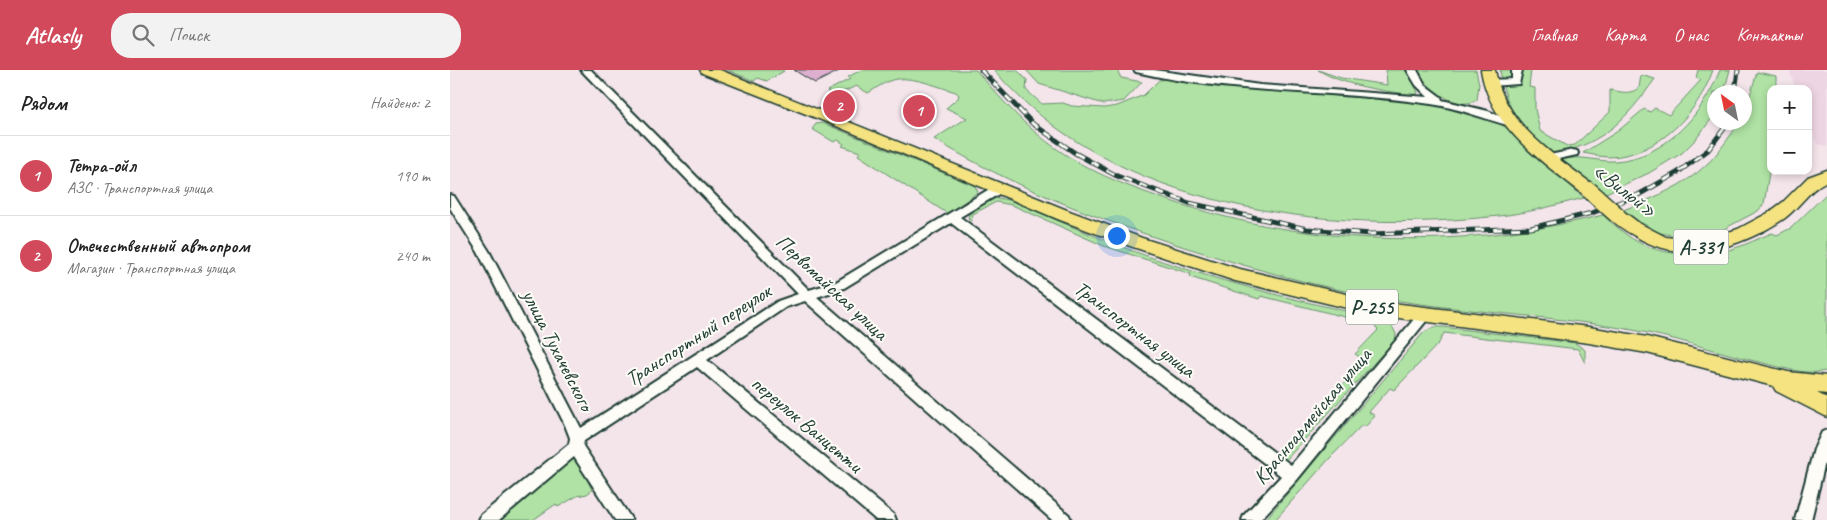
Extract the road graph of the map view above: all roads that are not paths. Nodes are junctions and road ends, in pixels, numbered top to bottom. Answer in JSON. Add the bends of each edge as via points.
{"nodes":[{"id":1,"x":586,"y":70,"type":"edge"},
{"id":2,"x":708,"y":70,"type":"edge"},
{"id":3,"x":1139,"y":70,"type":"edge"},
{"id":4,"x":1412,"y":70,"type":"edge"},
{"id":5,"x":1517,"y":70,"type":"edge"},
{"id":6,"x":1489,"y":76,"type":"edge"},
{"id":7,"x":1447,"y":103,"type":"junction"},
{"id":8,"x":1511,"y":123,"type":"junction"},
{"id":9,"x":1573,"y":153,"type":"dead end"},
{"id":10,"x":1549,"y":158,"type":"junction"},
{"id":11,"x":1827,"y":175,"type":"edge"},
{"id":12,"x":1000,"y":188,"type":"junction"},
{"id":13,"x":450,"y":199,"type":"edge"},
{"id":14,"x":953,"y":218,"type":"junction"},
{"id":15,"x":808,"y":297,"type":"junction"},
{"id":16,"x":1425,"y":315,"type":"junction"},
{"id":17,"x":698,"y":360,"type":"junction"},
{"id":18,"x":1757,"y":372,"type":"junction"},
{"id":19,"x":1827,"y":385,"type":"edge"},
{"id":20,"x":1827,"y":408,"type":"edge"},
{"id":21,"x":1827,"y":436,"type":"edge"},
{"id":22,"x":577,"y":442,"type":"junction"},
{"id":23,"x":1292,"y":475,"type":"junction"},
{"id":24,"x":487,"y":520,"type":"edge"},
{"id":25,"x":624,"y":520,"type":"edge"},
{"id":26,"x":888,"y":520,"type":"edge"},
{"id":27,"x":1063,"y":520,"type":"edge"},
{"id":28,"x":1250,"y":520,"type":"edge"},
{"id":29,"x":1803,"y":520,"type":"edge"}],
"edges":[{"from":1,"to":15,"type":"street","name":"Первомайская улица"},
{"from":2,"to":12,"type":"highway","number":"Р-255"},
{"from":3,"to":7,"type":"street","via":[[1300,91],[1394,95]]},
{"from":4,"to":7,"type":"street","via":[[1420,87]]},
{"from":5,"to":6,"type":"street","via":[[1516,82]]},
{"from":6,"to":8,"type":"highway","name":"«Вилюй»","number":"А-331"},
{"from":7,"to":8,"type":"street","via":[[1478,110]]},
{"from":8,"to":10,"type":"highway","name":"«Вилюй»","number":"А-331"},
{"from":9,"to":10,"type":"street"},
{"from":10,"to":11,"type":"highway","name":"«Вилюй»","number":"А-331","bridge":true,"via":[[1617,216],[1657,240],[1700,248],[1725,241],[1768,221],[1785,210],[1811,182]]},
{"from":12,"to":14,"type":"street","name":"Транспортный переулок"},
{"from":12,"to":16,"type":"highway","number":"Р-255","via":[[1136,242],[1235,274],[1345,301]]},
{"from":13,"to":22,"type":"street","name":"улица Тухачевского","via":[[483,251],[572,424]]},
{"from":14,"to":15,"type":"street","name":"Транспортный переулок","via":[[840,285]]},
{"from":14,"to":23,"type":"street","name":"Транспортная улица"},
{"from":15,"to":17,"type":"street","name":"Транспортный переулок","via":[[782,304]]},
{"from":15,"to":27,"type":"street","name":"Первомайская улица"},
{"from":16,"to":18,"type":"highway","number":"Р-255","via":[[1647,345]]},
{"from":16,"to":23,"type":"street","name":"Красноармейская улица"},
{"from":17,"to":22,"type":"street","name":"Транспортный переулок"},
{"from":17,"to":26,"type":"street","name":"переулок Ванцетти"},
{"from":18,"to":19,"type":"highway","number":"Р-255","via":[[1788,381]]},
{"from":18,"to":20,"type":"highway","number":"Р-255"},
{"from":21,"to":29,"type":"street"},
{"from":22,"to":24,"type":"street","name":"Транспортный переулок"},
{"from":22,"to":25,"type":"street","name":"улица Тухачевского"},
{"from":23,"to":28,"type":"street","name":"Красноармейская улица"}]}
